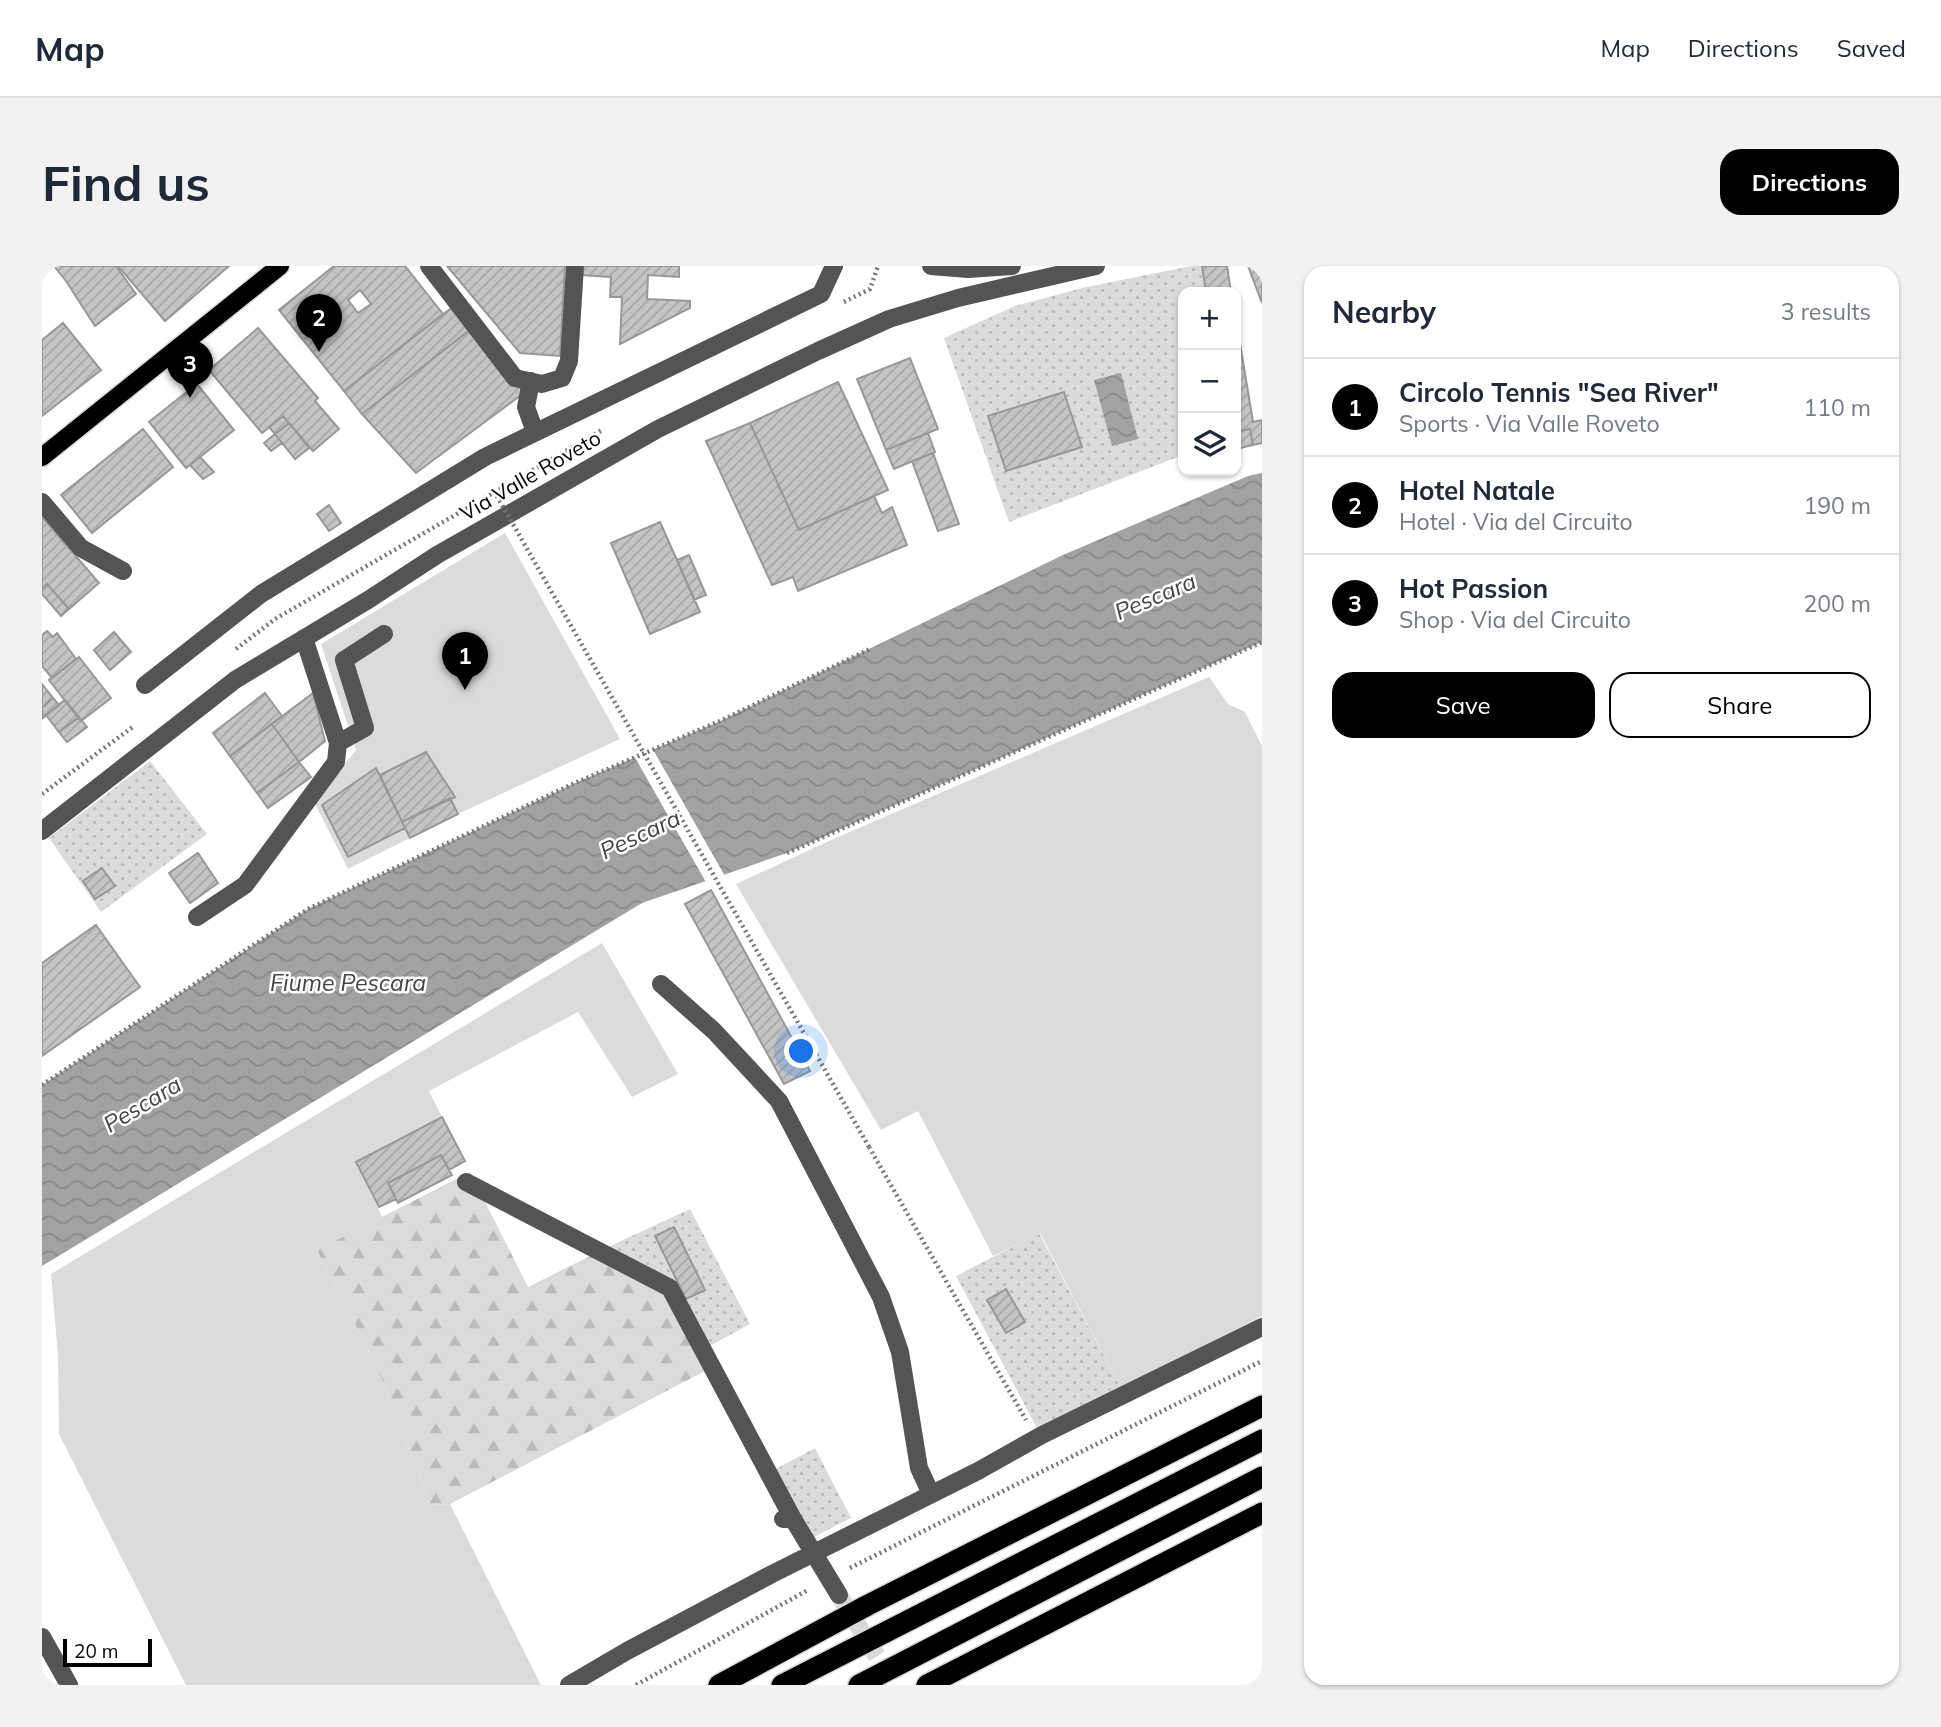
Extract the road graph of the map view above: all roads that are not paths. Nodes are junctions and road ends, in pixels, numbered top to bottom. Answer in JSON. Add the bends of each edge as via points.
{"nodes":[{"id":1,"x":280,"y":266,"type":"edge"},
{"id":2,"x":429,"y":266,"type":"edge"},
{"id":3,"x":575,"y":266,"type":"edge"},
{"id":4,"x":834,"y":266,"type":"edge"},
{"id":5,"x":930,"y":266,"type":"edge"},
{"id":6,"x":1012,"y":266,"type":"edge"},
{"id":7,"x":1096,"y":266,"type":"edge"},
{"id":8,"x":531,"y":382,"type":"junction"},
{"id":9,"x":535,"y":432,"type":"junction"},
{"id":10,"x":42,"y":457,"type":"edge"},
{"id":11,"x":42,"y":502,"type":"edge"},
{"id":12,"x":123,"y":571,"type":"dead end"},
{"id":13,"x":384,"y":634,"type":"dead end"},
{"id":14,"x":304,"y":638,"type":"junction"},
{"id":15,"x":145,"y":684,"type":"dead end"},
{"id":16,"x":338,"y":743,"type":"junction"},
{"id":17,"x":42,"y":831,"type":"edge"},
{"id":18,"x":197,"y":917,"type":"dead end"},
{"id":19,"x":661,"y":984,"type":"dead end"},
{"id":20,"x":466,"y":1182,"type":"dead end"},
{"id":21,"x":1262,"y":1327,"type":"edge"},
{"id":22,"x":1262,"y":1406,"type":"edge"},
{"id":23,"x":1262,"y":1440,"type":"edge"},
{"id":24,"x":1262,"y":1477,"type":"edge"},
{"id":25,"x":930,"y":1494,"type":"junction"},
{"id":26,"x":1262,"y":1513,"type":"edge"},
{"id":27,"x":813,"y":1553,"type":"junction"},
{"id":28,"x":839,"y":1595,"type":"tunnel mouth"},
{"id":29,"x":42,"y":1637,"type":"edge"},
{"id":30,"x":69,"y":1685,"type":"edge"},
{"id":31,"x":569,"y":1685,"type":"edge"},
{"id":32,"x":719,"y":1685,"type":"edge"},
{"id":33,"x":782,"y":1685,"type":"edge"},
{"id":34,"x":859,"y":1685,"type":"edge"},
{"id":35,"x":927,"y":1685,"type":"edge"}],
"edges":[{"from":1,"to":10,"type":"main road"},
{"from":2,"to":8,"type":"street","via":[[515,378]]},
{"from":3,"to":8,"type":"street","via":[[569,360],[562,379]]},
{"from":4,"to":9,"type":"street","via":[[821,295]]},
{"from":5,"to":6,"type":"street"},
{"from":7,"to":14,"type":"street","name":"Via Valle Roveto","via":[[889,319],[818,351],[658,429],[437,555]]},
{"from":8,"to":9,"type":"street","via":[[526,407]]},
{"from":9,"to":15,"type":"street","via":[[485,457],[261,594]]},
{"from":11,"to":12,"type":"street","via":[[81,548]]},
{"from":13,"to":16,"type":"street","via":[[344,660],[365,728]]},
{"from":14,"to":16,"type":"street"},
{"from":14,"to":17,"type":"street","name":"Via Valle Roveto","via":[[235,680]]},
{"from":16,"to":18,"type":"street","via":[[336,762],[245,885]]},
{"from":19,"to":25,"type":"street","via":[[714,1031],[779,1101],[881,1297],[900,1352],[919,1468]]},
{"from":20,"to":27,"type":"street","via":[[670,1288],[788,1519]]},
{"from":21,"to":25,"type":"street"},
{"from":22,"to":32,"type":"highway"},
{"from":23,"to":33,"type":"highway"},
{"from":24,"to":34,"type":"highway"},
{"from":25,"to":27,"type":"street"},
{"from":26,"to":35,"type":"highway"},
{"from":27,"to":28,"type":"street"},
{"from":27,"to":31,"type":"street"},
{"from":29,"to":30,"type":"street"}]}
